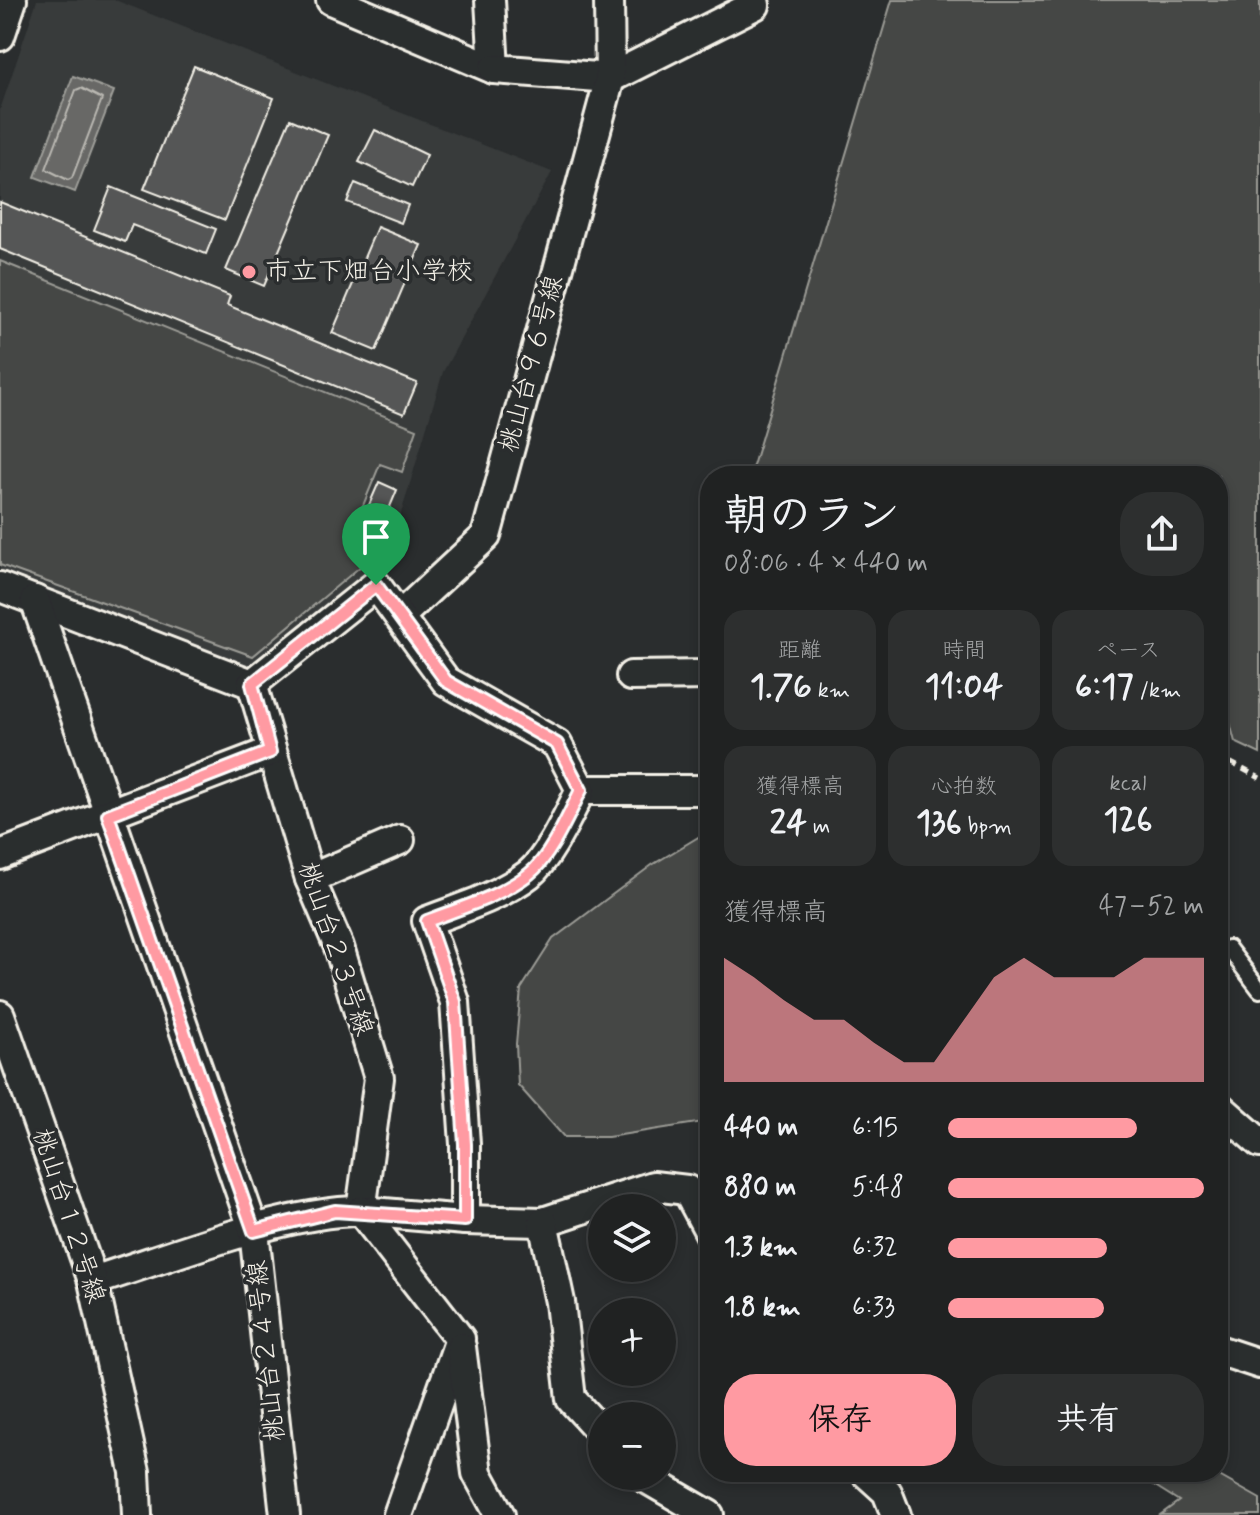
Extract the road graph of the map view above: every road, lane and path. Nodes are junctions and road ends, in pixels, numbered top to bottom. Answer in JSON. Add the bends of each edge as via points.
{"nodes":[{"id":1,"x":12,"y":0,"type":"edge"},
{"id":2,"x":331,"y":0,"type":"edge"},
{"id":3,"x":490,"y":0,"type":"edge"},
{"id":4,"x":609,"y":0,"type":"edge"},
{"id":5,"x":754,"y":0,"type":"edge"},
{"id":6,"x":0,"y":36,"type":"edge"},
{"id":7,"x":494,"y":69,"type":"junction"},
{"id":8,"x":610,"y":78,"type":"junction"},
{"id":9,"x":0,"y":587,"type":"edge"},
{"id":10,"x":35,"y":600,"type":"junction"},
{"id":11,"x":400,"y":616,"type":"junction"},
{"id":12,"x":700,"y":675,"type":"edge"},
{"id":13,"x":631,"y":676,"type":"dead end"},
{"id":14,"x":252,"y":684,"type":"junction"},
{"id":15,"x":270,"y":752,"type":"junction"},
{"id":16,"x":1228,"y":761,"type":"edge"},
{"id":17,"x":1260,"y":778,"type":"edge"},
{"id":18,"x":581,"y":790,"type":"junction"},
{"id":19,"x":700,"y":790,"type":"edge"},
{"id":20,"x":108,"y":815,"type":"junction"},
{"id":21,"x":400,"y":840,"type":"dead end"},
{"id":22,"x":0,"y":855,"type":"edge"},
{"id":23,"x":310,"y":879,"type":"junction"},
{"id":24,"x":1228,"y":956,"type":"edge"},
{"id":25,"x":1260,"y":990,"type":"edge"},
{"id":26,"x":0,"y":1015,"type":"edge"},
{"id":27,"x":1228,"y":1115,"type":"edge"},
{"id":28,"x":1260,"y":1143,"type":"edge"},
{"id":29,"x":361,"y":1211,"type":"junction"},
{"id":30,"x":700,"y":1214,"type":"edge"},
{"id":31,"x":465,"y":1220,"type":"junction"},
{"id":32,"x":543,"y":1222,"type":"junction"},
{"id":33,"x":254,"y":1231,"type":"junction"},
{"id":34,"x":93,"y":1281,"type":"junction"},
{"id":35,"x":460,"y":1339,"type":"junction"},
{"id":36,"x":1228,"y":1353,"type":"edge"},
{"id":37,"x":1260,"y":1364,"type":"edge"},
{"id":38,"x":588,"y":1418,"type":"edge"},
{"id":39,"x":876,"y":1482,"type":"edge"},
{"id":40,"x":666,"y":1490,"type":"edge"},
{"id":41,"x":137,"y":1515,"type":"edge"},
{"id":42,"x":285,"y":1515,"type":"edge"},
{"id":43,"x":398,"y":1515,"type":"edge"},
{"id":44,"x":500,"y":1515,"type":"edge"},
{"id":45,"x":709,"y":1515,"type":"edge"},
{"id":46,"x":896,"y":1515,"type":"edge"}],
"edges":[{"from":1,"to":6,"type":"street"},
{"from":2,"to":7,"type":"street"},
{"from":3,"to":7,"type":"street"},
{"from":4,"to":8,"type":"street","name":"桃山台９６号線"},
{"from":5,"to":8,"type":"street","via":[[755,5]]},
{"from":7,"to":8,"type":"street"},
{"from":8,"to":11,"type":"street","name":"桃山台９６号線","via":[[486,536]]},
{"from":9,"to":10,"type":"street"},
{"from":10,"to":14,"type":"street"},
{"from":10,"to":20,"type":"street","name":"桃山台２４号線"},
{"from":11,"to":14,"type":"street","via":[[376,585]]},
{"from":11,"to":18,"type":"street","via":[[446,681],[557,744]]},
{"from":12,"to":13,"type":"street"},
{"from":14,"to":15,"type":"street","name":"桃山台２３号線"},
{"from":15,"to":20,"type":"street"},
{"from":15,"to":23,"type":"street","name":"桃山台２３号線"},
{"from":16,"to":17,"type":"path"},
{"from":18,"to":19,"type":"street"},
{"from":18,"to":31,"type":"street","via":[[531,873],[427,921],[455,1002]]},
{"from":20,"to":22,"type":"street"},
{"from":20,"to":33,"type":"street","name":"桃山台２４号線"},
{"from":21,"to":23,"type":"street"},
{"from":23,"to":29,"type":"street","name":"桃山台２３号線","via":[[339,947],[379,1078]]},
{"from":24,"to":25,"type":"lane","via":[[1231,953]]},
{"from":26,"to":34,"type":"street","name":"桃山台１２号線"},
{"from":27,"to":28,"type":"street"},
{"from":29,"to":31,"type":"street"},
{"from":29,"to":33,"type":"street","via":[[335,1211]]},
{"from":29,"to":35,"type":"street"},
{"from":30,"to":32,"type":"street","via":[[687,1190],[653,1186]]},
{"from":31,"to":32,"type":"street"},
{"from":32,"to":38,"type":"street","via":[[560,1302],[571,1399]]},
{"from":33,"to":34,"type":"street"},
{"from":33,"to":42,"type":"street","name":"桃山台２４号線"},
{"from":34,"to":41,"type":"street","name":"桃山台１２号線","via":[[135,1472]]},
{"from":35,"to":43,"type":"street"},
{"from":35,"to":44,"type":"street","via":[[477,1473]]},
{"from":36,"to":37,"type":"street"},
{"from":39,"to":46,"type":"street","via":[[887,1492]]},
{"from":40,"to":45,"type":"street"}]}
